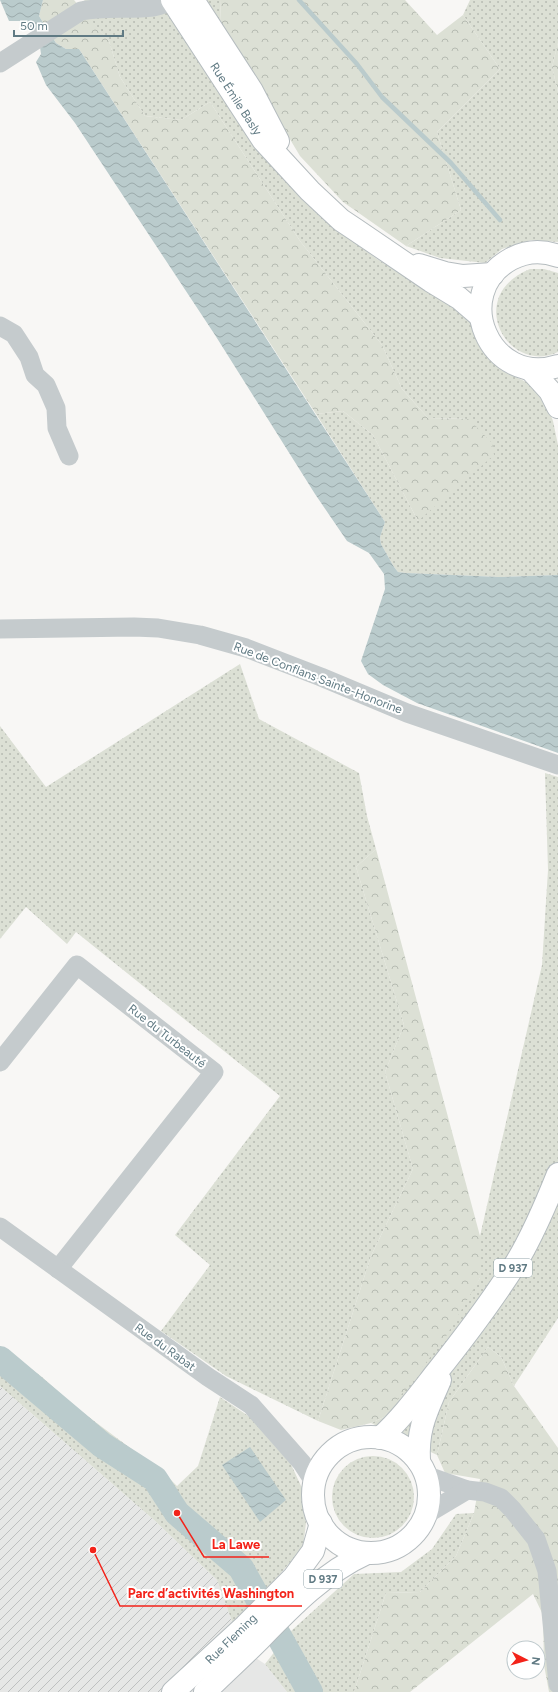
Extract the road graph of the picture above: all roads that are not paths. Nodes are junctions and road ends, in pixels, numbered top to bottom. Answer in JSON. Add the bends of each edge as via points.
{"nodes":[{"id":1,"x":179,"y":0,"type":"edge"},
{"id":2,"x":125,"y":5,"type":"edge"},
{"id":3,"x":0,"y":63,"type":"edge"},
{"id":4,"x":310,"y":191,"type":"junction"},
{"id":5,"x":558,"y":256,"type":"edge"},
{"id":6,"x":401,"y":260,"type":"junction"},
{"id":7,"x":493,"y":274,"type":"junction"},
{"id":8,"x":480,"y":316,"type":"junction"},
{"id":9,"x":0,"y":326,"type":"edge"},
{"id":10,"x":558,"y":366,"type":"edge"},
{"id":11,"x":530,"y":369,"type":"junction"},
{"id":12,"x":558,"y":407,"type":"edge"},
{"id":13,"x":69,"y":456,"type":"dead end"},
{"id":14,"x":0,"y":630,"type":"edge"},
{"id":15,"x":558,"y":765,"type":"edge"},
{"id":16,"x":0,"y":1062,"type":"edge"},
{"id":17,"x":558,"y":1174,"type":"edge"},
{"id":18,"x":0,"y":1227,"type":"edge"},
{"id":19,"x":58,"y":1270,"type":"junction"},
{"id":20,"x":452,"y":1353,"type":"junction"},
{"id":21,"x":380,"y":1438,"type":"junction"},
{"id":22,"x":422,"y":1469,"type":"junction"},
{"id":23,"x":315,"y":1483,"type":"junction"},
{"id":24,"x":467,"y":1490,"type":"junction"},
{"id":25,"x":425,"y":1515,"type":"junction"},
{"id":26,"x":320,"y":1523,"type":"junction"},
{"id":27,"x":367,"y":1553,"type":"junction"},
{"id":28,"x":279,"y":1606,"type":"junction"},
{"id":29,"x":252,"y":1633,"type":"junction"},
{"id":30,"x":558,"y":1684,"type":"edge"},
{"id":31,"x":174,"y":1692,"type":"edge"},
{"id":32,"x":205,"y":1692,"type":"edge"}],
"edges":[{"from":1,"to":2,"type":"street","via":[[155,7]]},
{"from":1,"to":4,"type":"main road","name":"Rue Émile Basly","via":[[252,91],[280,144]]},
{"from":1,"to":4,"type":"main road","name":"Rue Émile Basly","via":[[246,117],[263,140]]},
{"from":2,"to":3,"type":"street","via":[[81,11]]},
{"from":4,"to":6,"type":"main road","name":"Rue Émile Basly","via":[[341,220]]},
{"from":5,"to":7,"type":"main road","via":[[534,252],[518,255]]},
{"from":6,"to":7,"type":"main road","via":[[463,276]]},
{"from":6,"to":8,"type":"main road","name":"Rue Émile Basly","via":[[459,298]]},
{"from":7,"to":8,"type":"main road","via":[[485,286]]},
{"from":8,"to":11,"type":"main road","via":[[491,345],[515,365]]},
{"from":9,"to":13,"type":"street","via":[[14,334],[29,356],[35,375],[46,385],[56,408],[57,428]]},
{"from":10,"to":11,"type":"main road"},
{"from":11,"to":12,"type":"main road","via":[[550,391]]},
{"from":14,"to":15,"type":"street","name":"Rue de Conflans Sainte-Honorine","via":[[134,627],[200,635],[253,651],[407,713]]},
{"from":16,"to":19,"type":"street","name":"Rue du Turbeauté","via":[[77,965],[214,1072]]},
{"from":17,"to":20,"type":"main road","number":"D 937","via":[[517,1262]]},
{"from":18,"to":19,"type":"street","name":"Rue du Rabat"},
{"from":19,"to":23,"type":"street","name":"Rue du Rabat","via":[[251,1405],[302,1463]]},
{"from":20,"to":21,"type":"main road","number":"D 937","via":[[398,1421]]},
{"from":20,"to":22,"type":"main road","number":"D 937","via":[[422,1421],[418,1448]]},
{"from":21,"to":22,"type":"main road","via":[[394,1442],[407,1450]]},
{"from":21,"to":23,"type":"main road","via":[[359,1439],[339,1447],[324,1463]]},
{"from":22,"to":24,"type":"street"},
{"from":22,"to":25,"type":"main road","via":[[429,1495]]},
{"from":23,"to":26,"type":"main road","via":[[315,1510]]},
{"from":24,"to":25,"type":"street"},
{"from":24,"to":30,"type":"street","via":[[485,1492],[501,1498],[536,1540],[547,1570]]},
{"from":25,"to":27,"type":"main road","via":[[413,1536],[403,1544],[386,1551]]},
{"from":26,"to":27,"type":"main road","via":[[340,1544]]},
{"from":26,"to":28,"type":"main road","name":"Rue Fleming","number":"D 937","via":[[314,1551],[294,1577]]},
{"from":27,"to":28,"type":"main road","name":"Rue Fleming","number":"D 937","via":[[351,1560]]},
{"from":28,"to":29,"type":"main road","name":"Rue Fleming","number":"D 937"},
{"from":29,"to":31,"type":"main road","name":"Rue Fleming","number":"D 937"},
{"from":29,"to":32,"type":"main road","name":"Rue Fleming","number":"D 937"}]}
